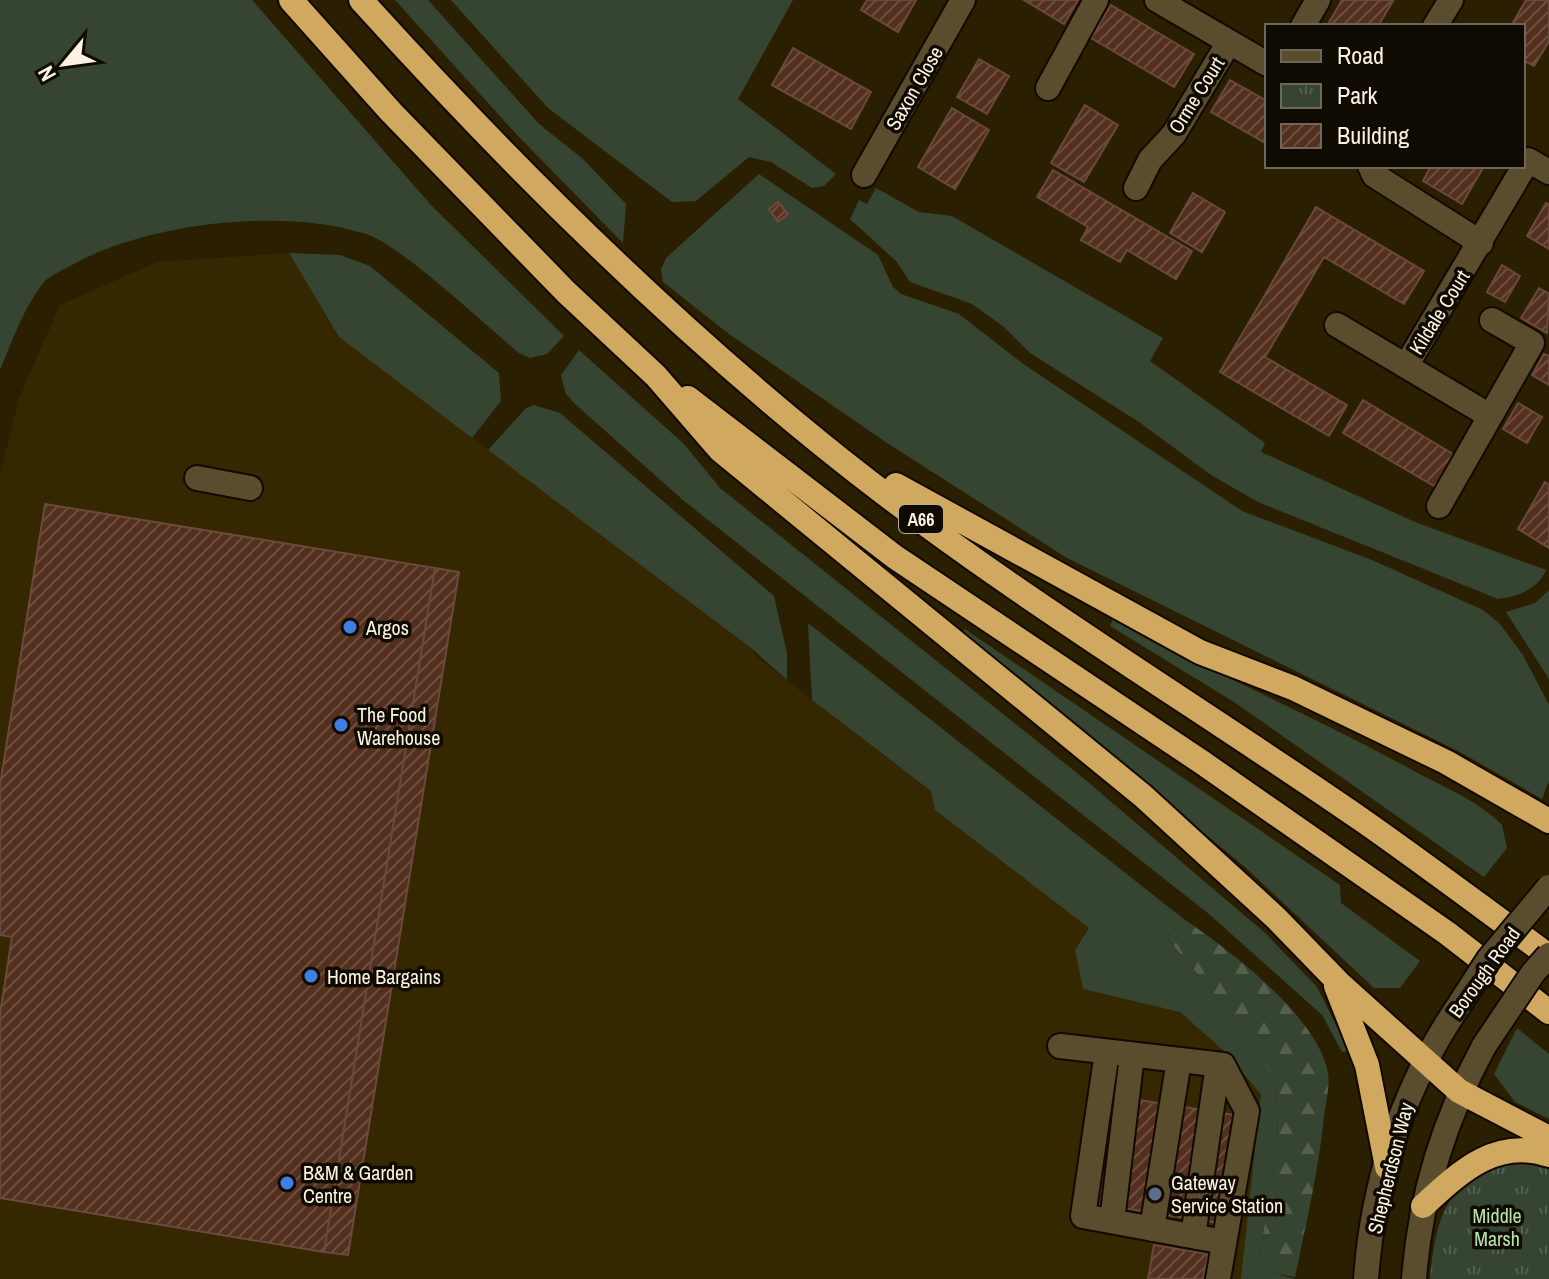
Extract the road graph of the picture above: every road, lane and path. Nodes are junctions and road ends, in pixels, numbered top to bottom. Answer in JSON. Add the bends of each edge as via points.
{"nodes":[{"id":1,"x":291,"y":0,"type":"edge"},
{"id":2,"x":361,"y":0,"type":"edge"},
{"id":3,"x":963,"y":0,"type":"edge"},
{"id":4,"x":1096,"y":0,"type":"edge"},
{"id":5,"x":1157,"y":0,"type":"edge"},
{"id":6,"x":1206,"y":0,"type":"edge"},
{"id":7,"x":1318,"y":0,"type":"edge"},
{"id":8,"x":1451,"y":0,"type":"edge"},
{"id":9,"x":1194,"y":21,"type":"junction"},
{"id":10,"x":1304,"y":24,"type":"edge"},
{"id":11,"x":1436,"y":24,"type":"edge"},
{"id":12,"x":1229,"y":42,"type":"junction"},
{"id":13,"x":1265,"y":63,"type":"edge"},
{"id":14,"x":1048,"y":88,"type":"dead end"},
{"id":15,"x":1525,"y":165,"type":"edge"},
{"id":16,"x":1371,"y":168,"type":"edge"},
{"id":17,"x":1523,"y":168,"type":"edge"},
{"id":18,"x":1549,"y":172,"type":"edge"},
{"id":19,"x":864,"y":175,"type":"dead end"},
{"id":20,"x":1136,"y":188,"type":"dead end"},
{"id":21,"x":1477,"y":250,"type":"junction"},
{"id":22,"x":1492,"y":320,"type":"dead end"},
{"id":23,"x":1337,"y":325,"type":"dead end"},
{"id":24,"x":1406,"y":366,"type":"junction"},
{"id":25,"x":656,"y":376,"type":"junction"},
{"id":26,"x":1490,"y":416,"type":"junction"},
{"id":27,"x":821,"y":444,"type":"junction"},
{"id":28,"x":197,"y":478,"type":"dead end"},
{"id":29,"x":250,"y":488,"type":"dead end"},
{"id":30,"x":1439,"y":506,"type":"dead end"},
{"id":31,"x":1549,"y":821,"type":"edge"},
{"id":32,"x":1549,"y":887,"type":"edge"},
{"id":33,"x":1549,"y":955,"type":"edge"},
{"id":34,"x":1332,"y":976,"type":"junction"},
{"id":35,"x":1549,"y":1012,"type":"edge"},
{"id":36,"x":1060,"y":1046,"type":"dead end"},
{"id":37,"x":1107,"y":1052,"type":"junction"},
{"id":38,"x":1132,"y":1055,"type":"junction"},
{"id":39,"x":1179,"y":1060,"type":"junction"},
{"id":40,"x":1424,"y":1060,"type":"junction"},
{"id":41,"x":1218,"y":1065,"type":"junction"},
{"id":42,"x":1459,"y":1091,"type":"junction"},
{"id":43,"x":1549,"y":1138,"type":"edge"},
{"id":44,"x":1549,"y":1155,"type":"edge"},
{"id":45,"x":1387,"y":1167,"type":"junction"},
{"id":46,"x":1423,"y":1206,"type":"junction"},
{"id":47,"x":1112,"y":1221,"type":"junction"},
{"id":48,"x":1152,"y":1229,"type":"junction"},
{"id":49,"x":1193,"y":1236,"type":"junction"},
{"id":50,"x":1224,"y":1242,"type":"junction"},
{"id":51,"x":1218,"y":1279,"type":"edge"},
{"id":52,"x":1366,"y":1279,"type":"edge"},
{"id":53,"x":1414,"y":1279,"type":"edge"}],
"edges":[{"from":1,"to":25,"type":"highway","number":"A66","via":[[391,112],[566,292]]},
{"from":2,"to":27,"type":"highway","number":"A66","via":[[523,171],[682,325]]},
{"from":3,"to":19,"type":"street","name":"Saxon Close"},
{"from":4,"to":14,"type":"street"},
{"from":5,"to":9,"type":"street"},
{"from":6,"to":9,"type":"street"},
{"from":7,"to":10,"type":"street"},
{"from":8,"to":11,"type":"street"},
{"from":9,"to":12,"type":"street"},
{"from":12,"to":13,"type":"street"},
{"from":12,"to":20,"type":"street","name":"Orme Court"},
{"from":15,"to":18,"type":"street","name":"Kildale Court","via":[[1528,160]]},
{"from":16,"to":21,"type":"street"},
{"from":17,"to":21,"type":"street","name":"Kildale Court"},
{"from":21,"to":24,"type":"street","name":"Kildale Court"},
{"from":22,"to":26,"type":"street","via":[[1532,343]]},
{"from":23,"to":24,"type":"street","name":"Kildale Court"},
{"from":24,"to":26,"type":"street","name":"Kildale Court"},
{"from":25,"to":34,"type":"highway","number":"A66","via":[[720,450],[1143,796]]},
{"from":25,"to":35,"type":"highway","number":"A66","via":[[895,557],[1216,771],[1447,933]]},
{"from":26,"to":30,"type":"street"},
{"from":27,"to":31,"type":"highway","number":"A66","via":[[1200,652],[1293,688],[1446,762]]},
{"from":27,"to":33,"type":"highway","number":"A66","via":[[1002,580],[1362,820]]},
{"from":28,"to":29,"type":"street"},
{"from":32,"to":40,"type":"street","name":"Borough Road","bridge":true,"via":[[1489,959]]},
{"from":33,"to":42,"type":"street","name":"Borough Road","bridge":true},
{"from":34,"to":40,"type":"highway","number":"A66"},
{"from":34,"to":45,"type":"highway","via":[[1367,1065]]},
{"from":36,"to":37,"type":"street"},
{"from":37,"to":38,"type":"street"},
{"from":37,"to":47,"type":"street","via":[[1083,1216]]},
{"from":38,"to":39,"type":"street"},
{"from":38,"to":47,"type":"street"},
{"from":39,"to":41,"type":"street"},
{"from":39,"to":48,"type":"street"},
{"from":40,"to":42,"type":"highway"},
{"from":40,"to":45,"type":"street","name":"Shepherdson Way","via":[[1402,1109]]},
{"from":41,"to":49,"type":"street"},
{"from":41,"to":50,"type":"street","via":[[1223,1065],[1247,1111]]},
{"from":42,"to":43,"type":"highway"},
{"from":42,"to":46,"type":"street","name":"Shepherdson Way"},
{"from":44,"to":46,"type":"highway","via":[[1529,1148],[1489,1155],[1466,1167]]},
{"from":45,"to":52,"type":"street","name":"Shepherdson Way"},
{"from":46,"to":53,"type":"street","name":"Shepherdson Way"},
{"from":47,"to":48,"type":"street"},
{"from":48,"to":49,"type":"street"},
{"from":49,"to":50,"type":"street"},
{"from":50,"to":51,"type":"street"}]}
